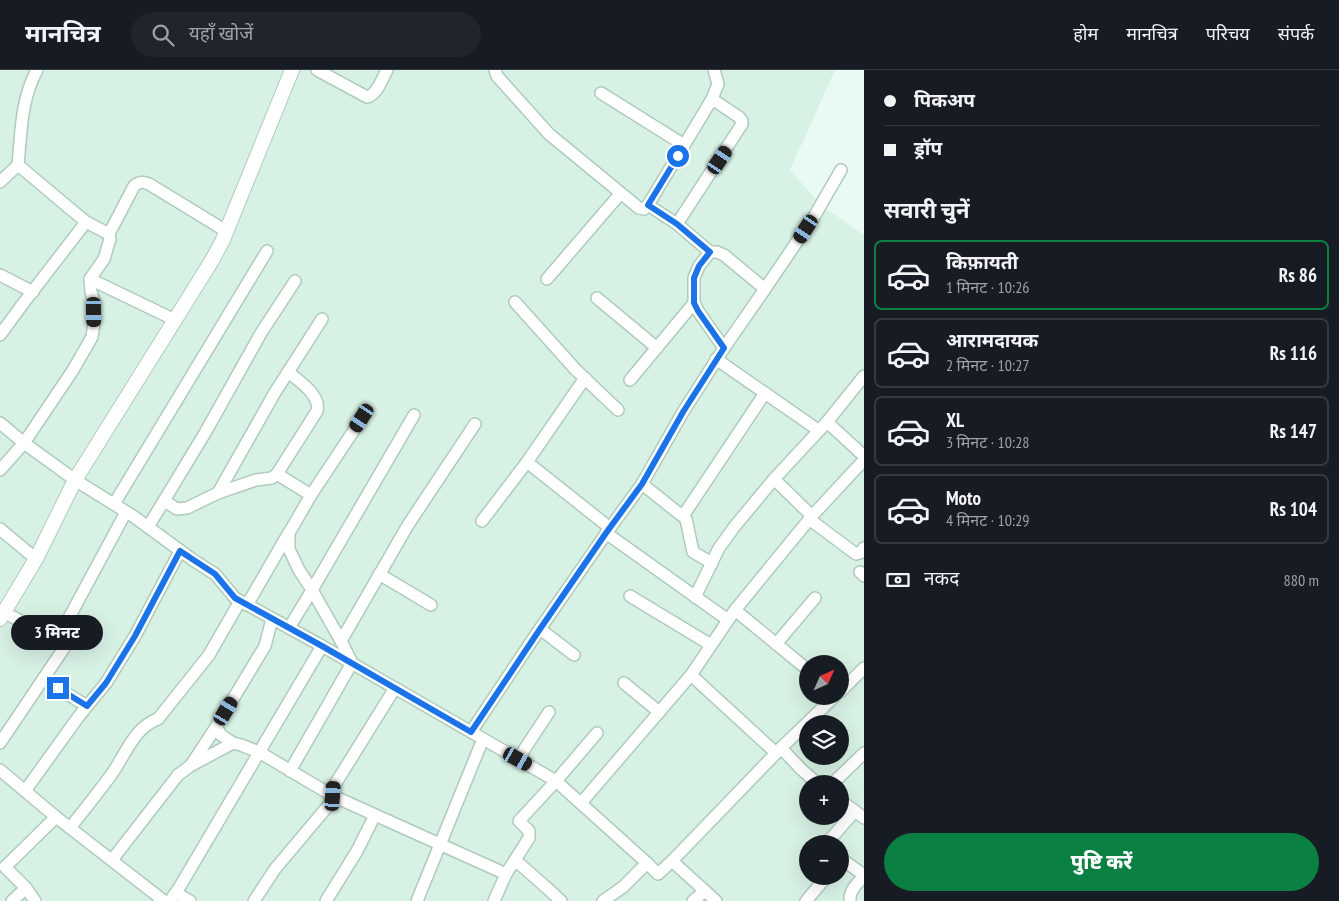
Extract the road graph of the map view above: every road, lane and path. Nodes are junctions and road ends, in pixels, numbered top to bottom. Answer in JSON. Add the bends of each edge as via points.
{"nodes":[{"id":1,"x":37,"y":70,"type":"edge"},
{"id":2,"x":292,"y":70,"type":"edge"},
{"id":3,"x":317,"y":70,"type":"edge"},
{"id":4,"x":387,"y":70,"type":"edge"},
{"id":5,"x":495,"y":70,"type":"edge"},
{"id":6,"x":714,"y":70,"type":"edge"},
{"id":7,"x":602,"y":93,"type":"dead end"},
{"id":8,"x":712,"y":99,"type":"junction"},
{"id":9,"x":684,"y":145,"type":"junction"},
{"id":10,"x":18,"y":165,"type":"junction"},
{"id":11,"x":841,"y":170,"type":"dead end"},
{"id":12,"x":0,"y":182,"type":"edge"},
{"id":13,"x":620,"y":194,"type":"junction"},
{"id":14,"x":648,"y":205,"type":"junction"},
{"id":15,"x":86,"y":222,"type":"junction"},
{"id":16,"x":677,"y":224,"type":"junction"},
{"id":17,"x":226,"y":231,"type":"junction"},
{"id":18,"x":109,"y":234,"type":"junction"},
{"id":19,"x":267,"y":251,"type":"dead end"},
{"id":20,"x":710,"y":252,"type":"junction"},
{"id":21,"x":0,"y":275,"type":"edge"},
{"id":22,"x":547,"y":278,"type":"dead end"},
{"id":23,"x":90,"y":279,"type":"junction"},
{"id":24,"x":295,"y":281,"type":"dead end"},
{"id":25,"x":765,"y":289,"type":"junction"},
{"id":26,"x":32,"y":292,"type":"junction"},
{"id":27,"x":597,"y":298,"type":"dead end"},
{"id":28,"x":515,"y":302,"type":"dead end"},
{"id":29,"x":694,"y":303,"type":"junction"},
{"id":30,"x":322,"y":319,"type":"dead end"},
{"id":31,"x":175,"y":320,"type":"junction"},
{"id":32,"x":0,"y":335,"type":"edge"},
{"id":33,"x":657,"y":348,"type":"junction"},
{"id":34,"x":724,"y":348,"type":"junction"},
{"id":35,"x":716,"y":359,"type":"junction"},
{"id":36,"x":288,"y":372,"type":"junction"},
{"id":37,"x":864,"y":376,"type":"edge"},
{"id":38,"x":584,"y":378,"type":"junction"},
{"id":39,"x":630,"y":380,"type":"dead end"},
{"id":40,"x":765,"y":392,"type":"junction"},
{"id":41,"x":618,"y":410,"type":"dead end"},
{"id":42,"x":414,"y":414,"type":"dead end"},
{"id":43,"x":362,"y":418,"type":"dead end"},
{"id":44,"x":827,"y":422,"type":"junction"},
{"id":45,"x":0,"y":423,"type":"edge"},
{"id":46,"x":475,"y":424,"type":"dead end"},
{"id":47,"x":818,"y":430,"type":"junction"},
{"id":48,"x":24,"y":443,"type":"junction"},
{"id":49,"x":864,"y":456,"type":"edge"},
{"id":50,"x":864,"y":460,"type":"edge"},
{"id":51,"x":527,"y":462,"type":"junction"},
{"id":52,"x":0,"y":470,"type":"edge"},
{"id":53,"x":277,"y":474,"type":"junction"},
{"id":54,"x":774,"y":479,"type":"junction"},
{"id":55,"x":75,"y":480,"type":"junction"},
{"id":56,"x":642,"y":484,"type":"junction"},
{"id":57,"x":218,"y":493,"type":"junction"},
{"id":58,"x":311,"y":495,"type":"junction"},
{"id":59,"x":164,"y":501,"type":"junction"},
{"id":60,"x":114,"y":504,"type":"junction"},
{"id":61,"x":126,"y":512,"type":"junction"},
{"id":62,"x":682,"y":516,"type":"junction"},
{"id":63,"x":811,"y":518,"type":"junction"},
{"id":64,"x":482,"y":521,"type":"dead end"},
{"id":65,"x":148,"y":528,"type":"junction"},
{"id":66,"x":0,"y":529,"type":"edge"},
{"id":67,"x":608,"y":530,"type":"junction"},
{"id":68,"x":289,"y":533,"type":"junction"},
{"id":69,"x":864,"y":548,"type":"edge"},
{"id":70,"x":180,"y":551,"type":"junction"},
{"id":71,"x":36,"y":559,"type":"junction"},
{"id":72,"x":712,"y":564,"type":"junction"},
{"id":73,"x":379,"y":574,"type":"junction"},
{"id":74,"x":312,"y":590,"type":"junction"},
{"id":75,"x":630,"y":596,"type":"dead end"},
{"id":76,"x":695,"y":597,"type":"junction"},
{"id":77,"x":815,"y":598,"type":"dead end"},
{"id":78,"x":244,"y":603,"type":"junction"},
{"id":79,"x":431,"y":605,"type":"dead end"},
{"id":80,"x":735,"y":610,"type":"junction"},
{"id":81,"x":2,"y":616,"type":"edge"},
{"id":82,"x":272,"y":619,"type":"junction"},
{"id":83,"x":728,"y":620,"type":"junction"},
{"id":84,"x":288,"y":628,"type":"junction"},
{"id":85,"x":540,"y":629,"type":"junction"},
{"id":86,"x":58,"y":640,"type":"junction"},
{"id":87,"x":341,"y":640,"type":"junction"},
{"id":88,"x":776,"y":644,"type":"junction"},
{"id":89,"x":711,"y":645,"type":"junction"},
{"id":90,"x":322,"y":646,"type":"junction"},
{"id":91,"x":574,"y":655,"type":"dead end"},
{"id":92,"x":352,"y":663,"type":"junction"},
{"id":93,"x":799,"y":663,"type":"edge"},
{"id":94,"x":864,"y":668,"type":"edge"},
{"id":95,"x":691,"y":675,"type":"junction"},
{"id":96,"x":43,"y":679,"type":"junction"},
{"id":97,"x":624,"y":683,"type":"dead end"},
{"id":98,"x":849,"y":683,"type":"edge"},
{"id":99,"x":396,"y":688,"type":"junction"},
{"id":100,"x":826,"y":705,"type":"edge"},
{"id":101,"x":87,"y":706,"type":"junction"},
{"id":102,"x":549,"y":712,"type":"dead end"},
{"id":103,"x":659,"y":712,"type":"junction"},
{"id":104,"x":216,"y":727,"type":"junction"},
{"id":105,"x":471,"y":732,"type":"junction"},
{"id":106,"x":597,"y":734,"type":"dead end"},
{"id":107,"x":483,"y":739,"type":"junction"},
{"id":108,"x":0,"y":743,"type":"edge"},
{"id":109,"x":233,"y":743,"type":"junction"},
{"id":110,"x":778,"y":751,"type":"junction"},
{"id":111,"x":259,"y":752,"type":"junction"},
{"id":112,"x":864,"y":753,"type":"edge"},
{"id":113,"x":518,"y":759,"type":"junction"},
{"id":114,"x":190,"y":766,"type":"junction"},
{"id":115,"x":0,"y":770,"type":"edge"},
{"id":116,"x":290,"y":771,"type":"junction"},
{"id":117,"x":808,"y":775,"type":"edge"},
{"id":118,"x":841,"y":775,"type":"edge"},
{"id":119,"x":556,"y":781,"type":"junction"},
{"id":120,"x":24,"y":790,"type":"junction"},
{"id":121,"x":333,"y":796,"type":"junction"},
{"id":122,"x":581,"y":803,"type":"junction"},
{"id":123,"x":849,"y":807,"type":"edge"},
{"id":124,"x":375,"y":815,"type":"junction"},
{"id":125,"x":860,"y":815,"type":"edge"},
{"id":126,"x":56,"y":817,"type":"junction"},
{"id":127,"x":70,"y":828,"type":"junction"},
{"id":128,"x":837,"y":835,"type":"edge"},
{"id":129,"x":440,"y":844,"type":"junction"},
{"id":130,"x":112,"y":860,"type":"junction"},
{"id":131,"x":515,"y":860,"type":"junction"},
{"id":132,"x":672,"y":861,"type":"junction"},
{"id":133,"x":647,"y":864,"type":"junction"},
{"id":134,"x":849,"y":865,"type":"edge"},
{"id":135,"x":506,"y":874,"type":"junction"},
{"id":136,"x":864,"y":876,"type":"edge"},
{"id":137,"x":819,"y":885,"type":"edge"},
{"id":138,"x":26,"y":888,"type":"junction"},
{"id":139,"x":705,"y":890,"type":"junction"},
{"id":140,"x":173,"y":897,"type":"edge"},
{"id":141,"x":12,"y":901,"type":"edge"},
{"id":142,"x":35,"y":901,"type":"edge"},
{"id":143,"x":164,"y":901,"type":"edge"},
{"id":144,"x":190,"y":901,"type":"edge"},
{"id":145,"x":254,"y":901,"type":"edge"},
{"id":146,"x":326,"y":901,"type":"edge"},
{"id":147,"x":417,"y":901,"type":"edge"},
{"id":148,"x":494,"y":901,"type":"edge"},
{"id":149,"x":561,"y":901,"type":"edge"},
{"id":150,"x":603,"y":901,"type":"edge"},
{"id":151,"x":693,"y":901,"type":"edge"},
{"id":152,"x":716,"y":901,"type":"edge"},
{"id":153,"x":806,"y":901,"type":"edge"},
{"id":154,"x":850,"y":901,"type":"edge"}],
"edges":[{"from":1,"to":10,"type":"street","via":[[22,119]]},
{"from":2,"to":17,"type":"street"},
{"from":3,"to":4,"type":"street","via":[[367,97],[373,94]]},
{"from":5,"to":13,"type":"street","via":[[549,134]]},
{"from":6,"to":8,"type":"street","via":[[718,84]]},
{"from":7,"to":9,"type":"street"},
{"from":8,"to":9,"type":"street"},
{"from":8,"to":16,"type":"street","via":[[739,118],[742,124]]},
{"from":9,"to":14,"type":"street"},
{"from":10,"to":12,"type":"street"},
{"from":10,"to":15,"type":"street"},
{"from":11,"to":25,"type":"street"},
{"from":13,"to":14,"type":"street","via":[[639,208],[644,209]]},
{"from":13,"to":22,"type":"street"},
{"from":14,"to":16,"type":"street"},
{"from":15,"to":18,"type":"street"},
{"from":15,"to":26,"type":"street"},
{"from":16,"to":20,"type":"street"},
{"from":17,"to":18,"type":"street","via":[[143,182],[134,186]]},
{"from":17,"to":31,"type":"street"},
{"from":18,"to":23,"type":"street","via":[[104,259]]},
{"from":19,"to":60,"type":"street"},
{"from":20,"to":25,"type":"street","via":[[724,255]]},
{"from":20,"to":29,"type":"street","via":[[694,278]]},
{"from":21,"to":26,"type":"street"},
{"from":23,"to":31,"type":"street"},
{"from":23,"to":48,"type":"street","via":[[94,301],[92,337]]},
{"from":24,"to":59,"type":"street","via":[[261,333]]},
{"from":25,"to":34,"type":"street"},
{"from":26,"to":32,"type":"street"},
{"from":27,"to":33,"type":"street"},
{"from":28,"to":38,"type":"street"},
{"from":29,"to":33,"type":"street"},
{"from":29,"to":34,"type":"street"},
{"from":30,"to":36,"type":"street"},
{"from":31,"to":55,"type":"street"},
{"from":33,"to":39,"type":"street"},
{"from":34,"to":35,"type":"street"},
{"from":35,"to":40,"type":"street"},
{"from":35,"to":56,"type":"street"},
{"from":36,"to":53,"type":"street","via":[[312,393],[318,407]]},
{"from":36,"to":57,"type":"street"},
{"from":37,"to":44,"type":"street"},
{"from":38,"to":41,"type":"street"},
{"from":38,"to":51,"type":"street"},
{"from":40,"to":47,"type":"street"},
{"from":40,"to":62,"type":"street"},
{"from":42,"to":74,"type":"street"},
{"from":43,"to":58,"type":"street"},
{"from":44,"to":47,"type":"street"},
{"from":44,"to":49,"type":"street"},
{"from":45,"to":48,"type":"street"},
{"from":46,"to":73,"type":"street"},
{"from":47,"to":54,"type":"street"},
{"from":48,"to":52,"type":"street"},
{"from":48,"to":55,"type":"street"},
{"from":50,"to":63,"type":"street"},
{"from":51,"to":64,"type":"street"},
{"from":51,"to":67,"type":"street"},
{"from":53,"to":57,"type":"street"},
{"from":53,"to":58,"type":"street"},
{"from":54,"to":63,"type":"street"},
{"from":54,"to":72,"type":"street","via":[[735,526]]},
{"from":55,"to":60,"type":"street"},
{"from":55,"to":71,"type":"street"},
{"from":56,"to":62,"type":"street"},
{"from":56,"to":67,"type":"street"},
{"from":57,"to":59,"type":"street","via":[[187,508],[176,509]]},
{"from":58,"to":68,"type":"street"},
{"from":59,"to":65,"type":"street"},
{"from":60,"to":61,"type":"street"},
{"from":61,"to":65,"type":"street"},
{"from":61,"to":86,"type":"street"},
{"from":62,"to":72,"type":"street","via":[[687,521],[693,552]]},
{"from":63,"to":69,"type":"street","via":[[856,554]]},
{"from":63,"to":80,"type":"street"},
{"from":65,"to":70,"type":"street"},
{"from":66,"to":71,"type":"street"},
{"from":67,"to":76,"type":"street"},
{"from":67,"to":85,"type":"street"},
{"from":68,"to":74,"type":"street","via":[[289,549]]},
{"from":68,"to":78,"type":"street"},
{"from":70,"to":78,"type":"street","via":[[215,574],[235,598]]},
{"from":70,"to":101,"type":"street","via":[[135,636],[106,683]]},
{"from":71,"to":81,"type":"street"},
{"from":72,"to":76,"type":"street"},
{"from":73,"to":79,"type":"street"},
{"from":73,"to":87,"type":"street"},
{"from":74,"to":84,"type":"street"},
{"from":74,"to":87,"type":"street"},
{"from":75,"to":89,"type":"street"},
{"from":76,"to":83,"type":"street"},
{"from":77,"to":88,"type":"street"},
{"from":78,"to":82,"type":"street"},
{"from":78,"to":127,"type":"street","via":[[209,655],[158,719],[142,728]]},
{"from":80,"to":83,"type":"street"},
{"from":80,"to":88,"type":"street"},
{"from":81,"to":86,"type":"street"},
{"from":82,"to":84,"type":"street"},
{"from":82,"to":104,"type":"street","via":[[265,646]]},
{"from":83,"to":89,"type":"street"},
{"from":84,"to":90,"type":"street"},
{"from":85,"to":91,"type":"street"},
{"from":85,"to":105,"type":"street"},
{"from":86,"to":96,"type":"street","via":[[64,648]]},
{"from":87,"to":92,"type":"street"},
{"from":88,"to":93,"type":"street"},
{"from":89,"to":95,"type":"street"},
{"from":90,"to":92,"type":"street"},
{"from":90,"to":111,"type":"street"},
{"from":92,"to":99,"type":"street"},
{"from":92,"to":116,"type":"street"},
{"from":94,"to":98,"type":"street"},
{"from":95,"to":103,"type":"street"},
{"from":95,"to":110,"type":"street"},
{"from":96,"to":101,"type":"street"},
{"from":96,"to":108,"type":"street"},
{"from":97,"to":103,"type":"street"},
{"from":99,"to":105,"type":"street"},
{"from":99,"to":121,"type":"street","via":[[334,786]]},
{"from":100,"to":110,"type":"street"},
{"from":101,"to":120,"type":"street"},
{"from":102,"to":113,"type":"street"},
{"from":103,"to":122,"type":"street"},
{"from":104,"to":109,"type":"street"},
{"from":104,"to":114,"type":"street"},
{"from":105,"to":107,"type":"street"},
{"from":106,"to":119,"type":"street"},
{"from":107,"to":113,"type":"street"},
{"from":107,"to":129,"type":"street"},
{"from":109,"to":111,"type":"street"},
{"from":109,"to":114,"type":"street"},
{"from":110,"to":117,"type":"street"},
{"from":110,"to":132,"type":"street"},
{"from":111,"to":116,"type":"street"},
{"from":111,"to":140,"type":"street"},
{"from":112,"to":118,"type":"street"},
{"from":113,"to":119,"type":"street"},
{"from":114,"to":130,"type":"street","via":[[178,775]]},
{"from":115,"to":120,"type":"street"},
{"from":116,"to":121,"type":"street"},
{"from":119,"to":122,"type":"street"},
{"from":119,"to":131,"type":"street","via":[[519,820],[529,831],[529,838]]},
{"from":120,"to":126,"type":"street"},
{"from":121,"to":124,"type":"street"},
{"from":121,"to":145,"type":"street"},
{"from":122,"to":133,"type":"street"},
{"from":123,"to":125,"type":"street"},
{"from":124,"to":129,"type":"street"},
{"from":124,"to":146,"type":"street"},
{"from":125,"to":128,"type":"street"},
{"from":126,"to":127,"type":"street"},
{"from":126,"to":138,"type":"street","via":[[5,867]]},
{"from":127,"to":130,"type":"street"},
{"from":129,"to":135,"type":"street"},
{"from":129,"to":147,"type":"street"},
{"from":130,"to":143,"type":"street"},
{"from":131,"to":135,"type":"street"},
{"from":131,"to":149,"type":"street"},
{"from":132,"to":133,"type":"street","via":[[658,874]]},
{"from":132,"to":139,"type":"street"},
{"from":133,"to":150,"type":"street"},
{"from":134,"to":136,"type":"street"},
{"from":135,"to":148,"type":"street"},
{"from":136,"to":154,"type":"street","via":[[853,887]]},
{"from":137,"to":153,"type":"street"},
{"from":138,"to":141,"type":"street"},
{"from":138,"to":142,"type":"street"},
{"from":139,"to":151,"type":"street"},
{"from":139,"to":152,"type":"street"},
{"from":140,"to":144,"type":"street"}]}
